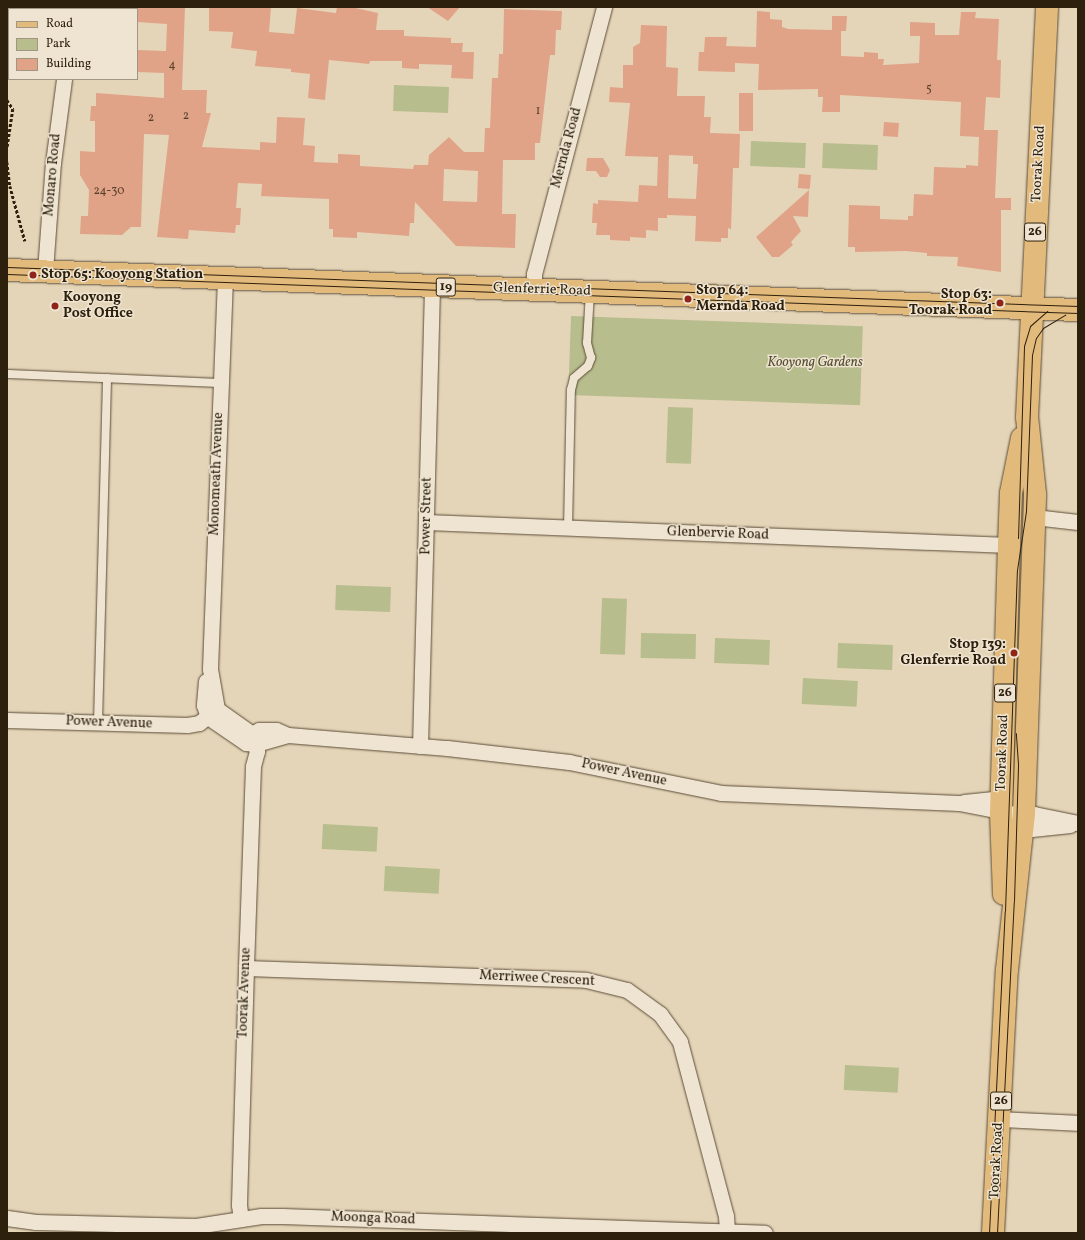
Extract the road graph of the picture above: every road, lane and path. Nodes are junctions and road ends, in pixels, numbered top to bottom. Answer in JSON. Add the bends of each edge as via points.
{"nodes":[{"id":1,"x":604,"y":7,"type":"edge"},
{"id":2,"x":1047,"y":7,"type":"edge"},
{"id":3,"x":64,"y":80,"type":"edge"},
{"id":4,"x":7,"y":100,"type":"edge"},
{"id":5,"x":7,"y":149,"type":"edge"},
{"id":6,"x":7,"y":162,"type":"edge"},
{"id":7,"x":25,"y":241,"type":"dead end"},
{"id":8,"x":7,"y":270,"type":"edge"},
{"id":9,"x":45,"y":271,"type":"junction"},
{"id":10,"x":225,"y":278,"type":"junction"},
{"id":11,"x":432,"y":286,"type":"junction"},
{"id":12,"x":534,"y":290,"type":"junction"},
{"id":13,"x":590,"y":292,"type":"junction"},
{"id":14,"x":1031,"y":308,"type":"junction"},
{"id":15,"x":1078,"y":310,"type":"edge"},
{"id":16,"x":7,"y":374,"type":"edge"},
{"id":17,"x":107,"y":378,"type":"junction"},
{"id":18,"x":220,"y":383,"type":"junction"},
{"id":19,"x":1026,"y":417,"type":"junction"},
{"id":20,"x":1034,"y":517,"type":"junction"},
{"id":21,"x":426,"y":522,"type":"junction"},
{"id":22,"x":1078,"y":522,"type":"edge"},
{"id":23,"x":568,"y":528,"type":"junction"},
{"id":24,"x":1009,"y":545,"type":"junction"},
{"id":25,"x":213,"y":713,"type":"junction"},
{"id":26,"x":7,"y":720,"type":"edge"},
{"id":27,"x":98,"y":723,"type":"junction"},
{"id":28,"x":251,"y":740,"type":"junction"},
{"id":29,"x":420,"y":746,"type":"junction"},
{"id":30,"x":1001,"y":813,"type":"junction"},
{"id":31,"x":1023,"y":822,"type":"junction"},
{"id":32,"x":1078,"y":823,"type":"edge"},
{"id":33,"x":246,"y":968,"type":"junction"},
{"id":34,"x":1007,"y":970,"type":"junction"},
{"id":35,"x":1000,"y":1119,"type":"junction"},
{"id":36,"x":1078,"y":1123,"type":"edge"},
{"id":37,"x":7,"y":1218,"type":"edge"},
{"id":38,"x":241,"y":1220,"type":"junction"},
{"id":39,"x":374,"y":1226,"type":"edge"},
{"id":40,"x":131,"y":1228,"type":"edge"},
{"id":41,"x":611,"y":1230,"type":"edge"},
{"id":42,"x":727,"y":1231,"type":"junction"},
{"id":43,"x":764,"y":1233,"type":"edge"},
{"id":44,"x":993,"y":1233,"type":"edge"}],
"edges":[{"from":1,"to":12,"type":"street","name":"Mernda Road","via":[[534,274]]},
{"from":2,"to":14,"type":"main road","name":"Toorak Road","number":"26"},
{"from":3,"to":9,"type":"street","name":"Monaro Road","via":[[53,163]]},
{"from":4,"to":5,"type":"path","via":[[13,109]]},
{"from":6,"to":7,"type":"path","via":[[10,186]]},
{"from":8,"to":9,"type":"main road","name":"Glenferrie Road","number":"19"},
{"from":9,"to":10,"type":"main road","name":"Glenferrie Road","number":"19"},
{"from":10,"to":11,"type":"main road","name":"Glenferrie Road","number":"19"},
{"from":10,"to":18,"type":"street","name":"Monomeath Avenue"},
{"from":11,"to":12,"type":"main road","name":"Glenferrie Road","number":"19"},
{"from":11,"to":21,"type":"street","name":"Power Street"},
{"from":12,"to":13,"type":"main road","name":"Glenferrie Road","number":"19"},
{"from":13,"to":14,"type":"main road","name":"Glenferrie Road","number":"19"},
{"from":13,"to":23,"type":"lane","via":[[587,343],[591,358],[588,366],[574,378],[571,390]]},
{"from":14,"to":15,"type":"main road","name":"Glenferrie Road","number":"19"},
{"from":14,"to":19,"type":"main road","name":"Toorak Road","number":"26"},
{"from":16,"to":17,"type":"lane"},
{"from":17,"to":18,"type":"lane"},
{"from":17,"to":27,"type":"lane"},
{"from":18,"to":25,"type":"street","name":"Monomeath Avenue","via":[[210,669]]},
{"from":19,"to":20,"type":"main road","name":"Toorak Road","number":"26","via":[[1035,494]]},
{"from":19,"to":24,"type":"main road","name":"Toorak Road","number":"26","via":[[1012,493]]},
{"from":20,"to":22,"type":"street"},
{"from":20,"to":31,"type":"main road","name":"Toorak Road","number":"26"},
{"from":21,"to":23,"type":"street","name":"Glenbervie Road"},
{"from":21,"to":29,"type":"street","name":"Power Street"},
{"from":23,"to":24,"type":"street","name":"Glenbervie Road"},
{"from":24,"to":30,"type":"main road","name":"Toorak Road","number":"26"},
{"from":25,"to":27,"type":"street","name":"Power Avenue","via":[[199,723],[187,725]]},
{"from":25,"to":28,"type":"street"},
{"from":26,"to":27,"type":"street","name":"Power Avenue"},
{"from":28,"to":29,"type":"street","name":"Power Avenue","via":[[265,729],[288,735]]},
{"from":28,"to":33,"type":"street","name":"Toorak Avenue","via":[[257,751],[253,766]]},
{"from":29,"to":30,"type":"street","name":"Power Avenue","via":[[569,762],[721,793],[959,803]]},
{"from":30,"to":31,"type":"street","name":"Power Avenue"},
{"from":30,"to":34,"type":"main road","name":"Toorak Road","number":"26"},
{"from":31,"to":32,"type":"street","name":"Power Avenue"},
{"from":31,"to":34,"type":"main road","name":"Toorak Road","number":"26"},
{"from":33,"to":38,"type":"street","name":"Toorak Avenue","via":[[239,1205]]},
{"from":33,"to":42,"type":"street","name":"Merriwee Crescent","via":[[586,980],[627,990],[660,1014],[680,1042],[726,1216]]},
{"from":34,"to":35,"type":"main road","name":"Toorak Road","number":"26"},
{"from":35,"to":36,"type":"street"},
{"from":35,"to":44,"type":"main road","name":"Toorak Road","number":"26"},
{"from":37,"to":40,"type":"street","name":"Moonga Road"},
{"from":38,"to":39,"type":"street","name":"Moonga Road","via":[[261,1216]]},
{"from":38,"to":40,"type":"street","name":"Moonga Road","via":[[209,1226]]},
{"from":39,"to":41,"type":"street","name":"Moonga Road"},
{"from":41,"to":42,"type":"street","name":"Moonga Road"},
{"from":42,"to":43,"type":"street","name":"Moonga Road"}]}
